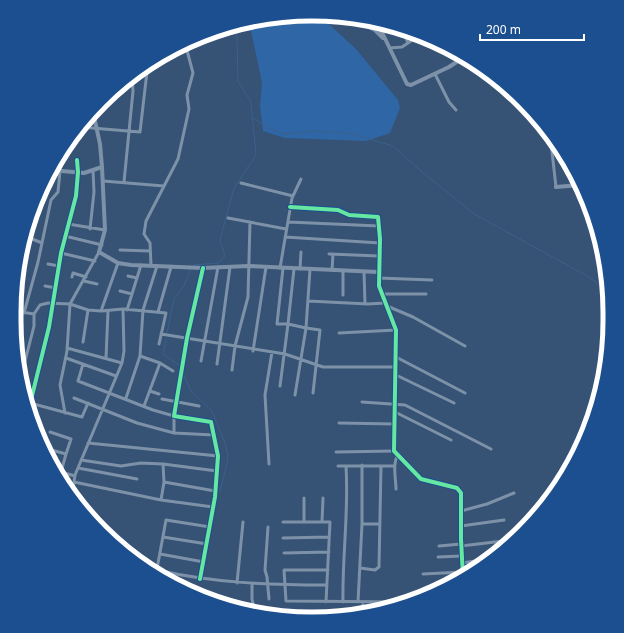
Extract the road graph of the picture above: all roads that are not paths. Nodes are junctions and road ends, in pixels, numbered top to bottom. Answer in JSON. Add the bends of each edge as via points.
{"nodes":[{"id":1,"x":369,"y":27,"type":"edge"},
{"id":2,"x":380,"y":29,"type":"edge"},
{"id":3,"x":405,"y":36,"type":"edge"},
{"id":4,"x":384,"y":39,"type":"junction"},
{"id":5,"x":414,"y":39,"type":"edge"},
{"id":6,"x":408,"y":43,"type":"junction"},
{"id":7,"x":388,"y":48,"type":"junction"},
{"id":8,"x":187,"y":49,"type":"edge"},
{"id":9,"x":457,"y":61,"type":"edge"},
{"id":10,"x":435,"y":74,"type":"junction"},
{"id":11,"x":146,"y":75,"type":"edge"},
{"id":12,"x":132,"y":83,"type":"edge"},
{"id":13,"x":456,"y":110,"type":"dead end"},
{"id":14,"x":94,"y":119,"type":"edge"},
{"id":15,"x":87,"y":127,"type":"edge"},
{"id":16,"x":96,"y":128,"type":"junction"},
{"id":17,"x":128,"y":131,"type":"junction"},
{"id":18,"x":551,"y":146,"type":"edge"},
{"id":19,"x":77,"y":160,"type":"dead end"},
{"id":20,"x":102,"y":167,"type":"junction"},
{"id":21,"x":93,"y":170,"type":"junction"},
{"id":22,"x":60,"y":171,"type":"joint"},
{"id":23,"x":78,"y":172,"type":"junction"},
{"id":24,"x":301,"y":178,"type":"dead end"},
{"id":25,"x":103,"y":181,"type":"junction"},
{"id":26,"x":124,"y":182,"type":"junction"},
{"id":27,"x":242,"y":183,"type":"dead end"},
{"id":28,"x":574,"y":185,"type":"edge"},
{"id":29,"x":164,"y":186,"type":"junction"},
{"id":30,"x":556,"y":187,"type":"joint"},
{"id":31,"x":292,"y":196,"type":"junction"},
{"id":32,"x":290,"y":207,"type":"junction"},
{"id":33,"x":228,"y":218,"type":"dead end"},
{"id":34,"x":250,"y":222,"type":"junction"},
{"id":35,"x":288,"y":222,"type":"junction"},
{"id":36,"x":68,"y":224,"type":"junction"},
{"id":37,"x":379,"y":226,"type":"junction"},
{"id":38,"x":90,"y":229,"type":"junction"},
{"id":39,"x":286,"y":229,"type":"junction"},
{"id":40,"x":105,"y":230,"type":"junction"},
{"id":41,"x":64,"y":236,"type":"junction"},
{"id":42,"x":285,"y":237,"type":"junction"},
{"id":43,"x":31,"y":238,"type":"edge"},
{"id":44,"x":380,"y":241,"type":"junction"},
{"id":45,"x":42,"y":243,"type":"junction"},
{"id":46,"x":102,"y":245,"type":"junction"},
{"id":47,"x":120,"y":250,"type":"dead end"},
{"id":48,"x":150,"y":251,"type":"junction"},
{"id":49,"x":99,"y":252,"type":"junction"},
{"id":50,"x":302,"y":252,"type":"dead end"},
{"id":51,"x":61,"y":253,"type":"junction"},
{"id":52,"x":379,"y":256,"type":"junction"},
{"id":53,"x":95,"y":261,"type":"junction"},
{"id":54,"x":118,"y":263,"type":"junction"},
{"id":55,"x":48,"y":264,"type":"dead end"},
{"id":56,"x":141,"y":265,"type":"junction"},
{"id":57,"x":151,"y":265,"type":"junction"},
{"id":58,"x":59,"y":266,"type":"junction"},
{"id":59,"x":157,"y":266,"type":"junction"},
{"id":60,"x":248,"y":266,"type":"junction"},
{"id":61,"x":171,"y":267,"type":"junction"},
{"id":62,"x":218,"y":267,"type":"junction"},
{"id":63,"x":230,"y":267,"type":"junction"},
{"id":64,"x":266,"y":267,"type":"junction"},
{"id":65,"x":203,"y":268,"type":"junction"},
{"id":66,"x":281,"y":268,"type":"junction"},
{"id":67,"x":294,"y":269,"type":"junction"},
{"id":68,"x":300,"y":269,"type":"junction"},
{"id":69,"x":310,"y":269,"type":"junction"},
{"id":70,"x":332,"y":270,"type":"junction"},
{"id":71,"x":343,"y":271,"type":"junction"},
{"id":72,"x":364,"y":272,"type":"junction"},
{"id":73,"x":378,"y":272,"type":"junction"},
{"id":74,"x":128,"y":276,"type":"dead end"},
{"id":75,"x":72,"y":277,"type":"dead end"},
{"id":76,"x":137,"y":278,"type":"junction"},
{"id":77,"x":378,"y":278,"type":"junction"},
{"id":78,"x":85,"y":279,"type":"junction"},
{"id":79,"x":432,"y":280,"type":"dead end"},
{"id":80,"x":97,"y":284,"type":"dead end"},
{"id":81,"x":45,"y":286,"type":"dead end"},
{"id":82,"x":56,"y":288,"type":"junction"},
{"id":83,"x":120,"y":291,"type":"dead end"},
{"id":84,"x":132,"y":294,"type":"junction"},
{"id":85,"x":382,"y":294,"type":"junction"},
{"id":86,"x":426,"y":294,"type":"dead end"},
{"id":87,"x":343,"y":295,"type":"dead end"},
{"id":88,"x":308,"y":301,"type":"junction"},
{"id":89,"x":53,"y":304,"type":"junction"},
{"id":90,"x":70,"y":304,"type":"junction"},
{"id":91,"x":365,"y":304,"type":"junction"},
{"id":92,"x":386,"y":305,"type":"junction"},
{"id":93,"x":88,"y":310,"type":"junction"},
{"id":94,"x":125,"y":310,"type":"junction"},
{"id":95,"x":143,"y":310,"type":"junction"},
{"id":96,"x":101,"y":311,"type":"junction"},
{"id":97,"x":24,"y":312,"type":"joint"},
{"id":98,"x":108,"y":312,"type":"junction"},
{"id":99,"x":158,"y":312,"type":"junction"},
{"id":100,"x":34,"y":314,"type":"junction"},
{"id":101,"x":288,"y":324,"type":"junction"},
{"id":102,"x":306,"y":328,"type":"junction"},
{"id":103,"x":396,"y":330,"type":"junction"},
{"id":104,"x":339,"y":333,"type":"dead end"},
{"id":105,"x":161,"y":334,"type":"junction"},
{"id":106,"x":187,"y":338,"type":"junction"},
{"id":107,"x":205,"y":341,"type":"junction"},
{"id":108,"x":83,"y":342,"type":"dead end"},
{"id":109,"x":159,"y":344,"type":"dead end"},
{"id":110,"x":220,"y":344,"type":"junction"},
{"id":111,"x":235,"y":346,"type":"junction"},
{"id":112,"x":466,"y":346,"type":"dead end"},
{"id":113,"x":67,"y":348,"type":"junction"},
{"id":114,"x":252,"y":351,"type":"junction"},
{"id":115,"x":272,"y":352,"type":"junction"},
{"id":116,"x":284,"y":354,"type":"junction"},
{"id":117,"x":140,"y":356,"type":"junction"},
{"id":118,"x":396,"y":356,"type":"junction"},
{"id":119,"x":66,"y":358,"type":"junction"},
{"id":120,"x":106,"y":358,"type":"junction"},
{"id":121,"x":301,"y":358,"type":"junction"},
{"id":122,"x":201,"y":361,"type":"dead end"},
{"id":123,"x":160,"y":362,"type":"junction"},
{"id":124,"x":122,"y":363,"type":"junction"},
{"id":125,"x":83,"y":364,"type":"junction"},
{"id":126,"x":217,"y":364,"type":"dead end"},
{"id":127,"x":318,"y":364,"type":"junction"},
{"id":128,"x":24,"y":365,"type":"edge"},
{"id":129,"x":396,"y":367,"type":"junction"},
{"id":130,"x":232,"y":370,"type":"dead end"},
{"id":131,"x":173,"y":371,"type":"dead end"},
{"id":132,"x":396,"y":375,"type":"junction"},
{"id":133,"x":116,"y":376,"type":"junction"},
{"id":134,"x":280,"y":386,"type":"dead end"},
{"id":135,"x":150,"y":391,"type":"junction"},
{"id":136,"x":109,"y":393,"type":"junction"},
{"id":137,"x":313,"y":393,"type":"dead end"},
{"id":138,"x":465,"y":393,"type":"dead end"},
{"id":139,"x":159,"y":394,"type":"dead end"},
{"id":140,"x":295,"y":395,"type":"dead end"},
{"id":141,"x":31,"y":397,"type":"edge"},
{"id":142,"x":74,"y":398,"type":"dead end"},
{"id":143,"x":126,"y":398,"type":"junction"},
{"id":144,"x":162,"y":400,"type":"dead end"},
{"id":145,"x":362,"y":402,"type":"dead end"},
{"id":146,"x":88,"y":403,"type":"junction"},
{"id":147,"x":176,"y":403,"type":"junction"},
{"id":148,"x":454,"y":403,"type":"dead end"},
{"id":149,"x":33,"y":404,"type":"edge"},
{"id":150,"x":395,"y":404,"type":"junction"},
{"id":151,"x":144,"y":406,"type":"junction"},
{"id":152,"x":199,"y":406,"type":"dead end"},
{"id":153,"x":102,"y":408,"type":"junction"},
{"id":154,"x":395,"y":412,"type":"junction"},
{"id":155,"x":65,"y":413,"type":"junction"},
{"id":156,"x":174,"y":416,"type":"junction"},
{"id":157,"x":339,"y":423,"type":"dead end"},
{"id":158,"x":395,"y":424,"type":"junction"},
{"id":159,"x":50,"y":432,"type":"dead end"},
{"id":160,"x":174,"y":433,"type":"junction"},
{"id":161,"x":214,"y":435,"type":"junction"},
{"id":162,"x":451,"y":440,"type":"dead end"},
{"id":163,"x":88,"y":443,"type":"junction"},
{"id":164,"x":491,"y":449,"type":"dead end"},
{"id":165,"x":51,"y":450,"type":"edge"},
{"id":166,"x":394,"y":451,"type":"junction"},
{"id":167,"x":336,"y":452,"type":"dead end"},
{"id":168,"x":66,"y":454,"type":"junction"},
{"id":169,"x":398,"y":455,"type":"junction"},
{"id":170,"x":218,"y":456,"type":"junction"},
{"id":171,"x":81,"y":460,"type":"junction"},
{"id":172,"x":163,"y":464,"type":"junction"},
{"id":173,"x":269,"y":464,"type":"dead end"},
{"id":174,"x":362,"y":465,"type":"junction"},
{"id":175,"x":338,"y":466,"type":"dead end"},
{"id":176,"x":346,"y":466,"type":"junction"},
{"id":177,"x":381,"y":466,"type":"junction"},
{"id":178,"x":395,"y":466,"type":"junction"},
{"id":179,"x":78,"y":468,"type":"junction"},
{"id":180,"x":62,"y":469,"type":"edge"},
{"id":181,"x":217,"y":471,"type":"junction"},
{"id":182,"x":64,"y":473,"type":"edge"},
{"id":183,"x":75,"y":476,"type":"junction"},
{"id":184,"x":137,"y":479,"type":"dead end"},
{"id":185,"x":74,"y":482,"type":"junction"},
{"id":186,"x":164,"y":482,"type":"junction"},
{"id":187,"x":73,"y":487,"type":"edge"},
{"id":188,"x":396,"y":489,"type":"dead end"},
{"id":189,"x":215,"y":491,"type":"junction"},
{"id":190,"x":514,"y":493,"type":"dead end"},
{"id":191,"x":304,"y":498,"type":"dead end"},
{"id":192,"x":323,"y":498,"type":"dead end"},
{"id":193,"x":161,"y":500,"type":"junction"},
{"id":194,"x":213,"y":507,"type":"junction"},
{"id":195,"x":461,"y":511,"type":"junction"},
{"id":196,"x":504,"y":520,"type":"dead end"},
{"id":197,"x":243,"y":522,"type":"dead end"},
{"id":198,"x":283,"y":522,"type":"dead end"},
{"id":199,"x":304,"y":522,"type":"junction"},
{"id":200,"x":322,"y":522,"type":"junction"},
{"id":201,"x":362,"y":524,"type":"junction"},
{"id":202,"x":380,"y":524,"type":"junction"},
{"id":203,"x":461,"y":526,"type":"junction"},
{"id":204,"x":210,"y":527,"type":"junction"},
{"id":205,"x":268,"y":527,"type":"dead end"},
{"id":206,"x":163,"y":537,"type":"junction"},
{"id":207,"x":329,"y":537,"type":"junction"},
{"id":208,"x":283,"y":538,"type":"dead end"},
{"id":209,"x":503,"y":541,"type":"edge"},
{"id":210,"x":207,"y":544,"type":"junction"},
{"id":211,"x":461,"y":545,"type":"junction"},
{"id":212,"x":439,"y":546,"type":"dead end"},
{"id":213,"x":329,"y":552,"type":"junction"},
{"id":214,"x":284,"y":553,"type":"dead end"},
{"id":215,"x":160,"y":554,"type":"junction"},
{"id":216,"x":462,"y":556,"type":"junction"},
{"id":217,"x":438,"y":557,"type":"dead end"},
{"id":218,"x":477,"y":561,"type":"edge"},
{"id":219,"x":204,"y":562,"type":"junction"},
{"id":220,"x":462,"y":563,"type":"junction"},
{"id":221,"x":157,"y":567,"type":"edge"},
{"id":222,"x":360,"y":568,"type":"junction"},
{"id":223,"x":328,"y":570,"type":"junction"},
{"id":224,"x":463,"y":570,"type":"edge"},
{"id":225,"x":168,"y":574,"type":"edge"},
{"id":226,"x":423,"y":574,"type":"dead end"},
{"id":227,"x":456,"y":574,"type":"edge"},
{"id":228,"x":200,"y":579,"type":"junction"},
{"id":229,"x":238,"y":583,"type":"junction"},
{"id":230,"x":252,"y":584,"type":"junction"},
{"id":231,"x":268,"y":584,"type":"junction"},
{"id":232,"x":327,"y":584,"type":"junction"},
{"id":233,"x":284,"y":585,"type":"junction"},
{"id":234,"x":269,"y":599,"type":"dead end"},
{"id":235,"x":326,"y":602,"type":"junction"},
{"id":236,"x":343,"y":602,"type":"junction"},
{"id":237,"x":358,"y":602,"type":"junction"},
{"id":238,"x":363,"y":602,"type":"junction"},
{"id":239,"x":379,"y":604,"type":"edge"},
{"id":240,"x":253,"y":606,"type":"edge"},
{"id":241,"x":363,"y":607,"type":"edge"}],
"edges":[{"from":1,"to":4,"type":"street"},
{"from":2,"to":4,"type":"street"},
{"from":3,"to":6,"type":"street"},
{"from":4,"to":7,"type":"street"},
{"from":5,"to":6,"type":"street"},
{"from":6,"to":7,"type":"street","via":[[402,47]]},
{"from":7,"to":10,"type":"street","via":[[407,84],[411,85]]},
{"from":8,"to":29,"type":"street","via":[[193,73],[187,94],[189,108],[178,159]]},
{"from":9,"to":10,"type":"street"},
{"from":10,"to":13,"type":"street","via":[[449,102]]},
{"from":11,"to":17,"type":"street","via":[[140,132]]},
{"from":12,"to":17,"type":"street"},
{"from":14,"to":16,"type":"street"},
{"from":15,"to":16,"type":"street"},
{"from":16,"to":17,"type":"street"},
{"from":16,"to":20,"type":"street"},
{"from":17,"to":26,"type":"street"},
{"from":18,"to":30,"type":"street"},
{"from":19,"to":23,"type":"street"},
{"from":20,"to":21,"type":"street"},
{"from":20,"to":25,"type":"street"},
{"from":21,"to":23,"type":"street"},
{"from":21,"to":38,"type":"street","via":[[94,192]]},
{"from":22,"to":23,"type":"street"},
{"from":22,"to":45,"type":"street","via":[[58,192],[51,200]]},
{"from":23,"to":36,"type":"street","via":[[76,196]]},
{"from":24,"to":31,"type":"street"},
{"from":25,"to":26,"type":"street"},
{"from":25,"to":40,"type":"street"},
{"from":26,"to":29,"type":"street"},
{"from":27,"to":31,"type":"street"},
{"from":28,"to":30,"type":"street"},
{"from":29,"to":48,"type":"street","via":[[146,221],[144,234],[150,243]]},
{"from":31,"to":32,"type":"street"},
{"from":32,"to":35,"type":"street"},
{"from":32,"to":37,"type":"street","via":[[338,210],[349,215],[378,218]]},
{"from":33,"to":34,"type":"street"},
{"from":34,"to":39,"type":"street"},
{"from":34,"to":60,"type":"street"},
{"from":35,"to":37,"type":"street"},
{"from":35,"to":39,"type":"street"},
{"from":36,"to":38,"type":"street"},
{"from":36,"to":41,"type":"street"},
{"from":37,"to":44,"type":"street"},
{"from":38,"to":40,"type":"street"},
{"from":39,"to":42,"type":"street"},
{"from":40,"to":46,"type":"street"},
{"from":41,"to":46,"type":"street"},
{"from":41,"to":51,"type":"street"},
{"from":42,"to":44,"type":"street"},
{"from":42,"to":66,"type":"street"},
{"from":43,"to":45,"type":"street"},
{"from":44,"to":52,"type":"street"},
{"from":45,"to":97,"type":"street"},
{"from":46,"to":49,"type":"street"},
{"from":47,"to":48,"type":"street"},
{"from":48,"to":57,"type":"street"},
{"from":49,"to":53,"type":"street"},
{"from":49,"to":54,"type":"street"},
{"from":50,"to":68,"type":"street"},
{"from":51,"to":53,"type":"street"},
{"from":51,"to":58,"type":"street"},
{"from":52,"to":70,"type":"street","via":[[331,254]]},
{"from":52,"to":73,"type":"street"},
{"from":53,"to":78,"type":"street"},
{"from":54,"to":56,"type":"street"},
{"from":54,"to":96,"type":"street"},
{"from":55,"to":58,"type":"street"},
{"from":56,"to":57,"type":"street"},
{"from":56,"to":76,"type":"street"},
{"from":57,"to":59,"type":"street"},
{"from":58,"to":82,"type":"street"},
{"from":59,"to":61,"type":"street"},
{"from":59,"to":95,"type":"street"},
{"from":60,"to":63,"type":"street"},
{"from":60,"to":64,"type":"street"},
{"from":60,"to":111,"type":"street","via":[[248,297]]},
{"from":61,"to":65,"type":"street"},
{"from":61,"to":99,"type":"street"},
{"from":62,"to":63,"type":"street"},
{"from":62,"to":65,"type":"street"},
{"from":62,"to":107,"type":"street"},
{"from":63,"to":110,"type":"street"},
{"from":64,"to":66,"type":"street"},
{"from":64,"to":114,"type":"street"},
{"from":65,"to":106,"type":"street"},
{"from":66,"to":67,"type":"street"},
{"from":66,"to":101,"type":"street","via":[[277,324]]},
{"from":67,"to":68,"type":"street"},
{"from":67,"to":101,"type":"street"},
{"from":68,"to":69,"type":"street"},
{"from":69,"to":70,"type":"street"},
{"from":69,"to":88,"type":"street"},
{"from":70,"to":71,"type":"street"},
{"from":71,"to":72,"type":"street"},
{"from":71,"to":87,"type":"street"},
{"from":72,"to":73,"type":"street"},
{"from":72,"to":91,"type":"street"},
{"from":73,"to":77,"type":"street"},
{"from":74,"to":76,"type":"street"},
{"from":75,"to":78,"type":"street","via":[[73,273]]},
{"from":76,"to":84,"type":"street"},
{"from":77,"to":79,"type":"street"},
{"from":77,"to":85,"type":"street"},
{"from":78,"to":80,"type":"street"},
{"from":78,"to":90,"type":"street"},
{"from":81,"to":82,"type":"street"},
{"from":82,"to":89,"type":"street"},
{"from":83,"to":84,"type":"street"},
{"from":84,"to":94,"type":"street"},
{"from":85,"to":86,"type":"street"},
{"from":85,"to":92,"type":"street"},
{"from":88,"to":91,"type":"street"},
{"from":88,"to":102,"type":"street"},
{"from":89,"to":90,"type":"street"},
{"from":89,"to":100,"type":"street","via":[[40,305]]},
{"from":89,"to":141,"type":"street"},
{"from":90,"to":93,"type":"street"},
{"from":90,"to":113,"type":"street"},
{"from":91,"to":92,"type":"street"},
{"from":92,"to":103,"type":"street"},
{"from":92,"to":112,"type":"street"},
{"from":93,"to":96,"type":"street"},
{"from":93,"to":108,"type":"street"},
{"from":94,"to":95,"type":"street"},
{"from":94,"to":98,"type":"street"},
{"from":94,"to":124,"type":"street"},
{"from":95,"to":99,"type":"street"},
{"from":95,"to":117,"type":"street"},
{"from":96,"to":98,"type":"street"},
{"from":97,"to":100,"type":"street"},
{"from":98,"to":120,"type":"street"},
{"from":99,"to":105,"type":"street","via":[[166,313]]},
{"from":100,"to":128,"type":"street","via":[[34,326]]},
{"from":101,"to":102,"type":"street"},
{"from":101,"to":116,"type":"street"},
{"from":102,"to":121,"type":"street"},
{"from":102,"to":127,"type":"street","via":[[320,330]]},
{"from":103,"to":104,"type":"street"},
{"from":103,"to":118,"type":"street"},
{"from":105,"to":106,"type":"street"},
{"from":105,"to":109,"type":"street"},
{"from":106,"to":107,"type":"street"},
{"from":106,"to":147,"type":"street"},
{"from":107,"to":110,"type":"street"},
{"from":107,"to":122,"type":"street"},
{"from":110,"to":111,"type":"street"},
{"from":110,"to":126,"type":"street"},
{"from":111,"to":114,"type":"street"},
{"from":111,"to":130,"type":"street"},
{"from":113,"to":119,"type":"street"},
{"from":113,"to":120,"type":"street"},
{"from":114,"to":115,"type":"street"},
{"from":115,"to":116,"type":"street"},
{"from":115,"to":173,"type":"street","via":[[265,396]]},
{"from":116,"to":121,"type":"street"},
{"from":116,"to":134,"type":"street"},
{"from":117,"to":123,"type":"street"},
{"from":117,"to":143,"type":"street"},
{"from":118,"to":129,"type":"street"},
{"from":118,"to":138,"type":"street"},
{"from":119,"to":125,"type":"street"},
{"from":119,"to":155,"type":"street","via":[[60,386]]},
{"from":120,"to":124,"type":"street"},
{"from":121,"to":127,"type":"street"},
{"from":121,"to":140,"type":"street"},
{"from":123,"to":131,"type":"street"},
{"from":123,"to":135,"type":"street"},
{"from":124,"to":133,"type":"street"},
{"from":125,"to":133,"type":"street"},
{"from":125,"to":136,"type":"street","via":[[78,381]]},
{"from":127,"to":129,"type":"street","via":[[323,367]]},
{"from":127,"to":137,"type":"street"},
{"from":129,"to":132,"type":"street"},
{"from":132,"to":148,"type":"street"},
{"from":132,"to":150,"type":"street"},
{"from":133,"to":136,"type":"street"},
{"from":135,"to":139,"type":"street"},
{"from":135,"to":151,"type":"street"},
{"from":136,"to":143,"type":"street"},
{"from":136,"to":153,"type":"street"},
{"from":142,"to":146,"type":"street"},
{"from":143,"to":151,"type":"street"},
{"from":144,"to":147,"type":"street"},
{"from":145,"to":150,"type":"street"},
{"from":146,"to":153,"type":"street"},
{"from":146,"to":155,"type":"street","via":[[82,417]]},
{"from":147,"to":152,"type":"street"},
{"from":147,"to":156,"type":"street"},
{"from":149,"to":155,"type":"street"},
{"from":150,"to":154,"type":"street"},
{"from":150,"to":164,"type":"street","via":[[405,405]]},
{"from":151,"to":156,"type":"street"},
{"from":153,"to":160,"type":"street","via":[[138,423]]},
{"from":153,"to":163,"type":"street"},
{"from":154,"to":158,"type":"street"},
{"from":154,"to":162,"type":"street"},
{"from":156,"to":160,"type":"street"},
{"from":156,"to":161,"type":"street","via":[[211,422]]},
{"from":157,"to":158,"type":"street"},
{"from":158,"to":166,"type":"street"},
{"from":159,"to":168,"type":"street","via":[[71,439]]},
{"from":160,"to":161,"type":"street"},
{"from":161,"to":170,"type":"street"},
{"from":163,"to":170,"type":"street"},
{"from":163,"to":171,"type":"street"},
{"from":165,"to":168,"type":"street"},
{"from":166,"to":167,"type":"street"},
{"from":166,"to":169,"type":"street"},
{"from":168,"to":180,"type":"street"},
{"from":169,"to":178,"type":"street"},
{"from":169,"to":195,"type":"street","via":[[421,479],[457,488],[461,493]]},
{"from":170,"to":181,"type":"street"},
{"from":171,"to":172,"type":"street","via":[[120,466],[141,463]]},
{"from":171,"to":179,"type":"street"},
{"from":172,"to":181,"type":"street"},
{"from":172,"to":186,"type":"street"},
{"from":174,"to":176,"type":"street"},
{"from":174,"to":177,"type":"street"},
{"from":174,"to":201,"type":"street"},
{"from":175,"to":176,"type":"street"},
{"from":176,"to":236,"type":"street","via":[[348,494]]},
{"from":177,"to":178,"type":"street"},
{"from":177,"to":202,"type":"street"},
{"from":178,"to":188,"type":"street"},
{"from":179,"to":183,"type":"street"},
{"from":179,"to":184,"type":"street"},
{"from":181,"to":189,"type":"street"},
{"from":182,"to":183,"type":"street"},
{"from":183,"to":185,"type":"street"},
{"from":185,"to":187,"type":"street"},
{"from":185,"to":193,"type":"street"},
{"from":186,"to":189,"type":"street"},
{"from":186,"to":193,"type":"street"},
{"from":189,"to":194,"type":"street"},
{"from":190,"to":195,"type":"street"},
{"from":191,"to":199,"type":"street"},
{"from":192,"to":200,"type":"street"},
{"from":193,"to":194,"type":"street"},
{"from":194,"to":204,"type":"street"},
{"from":195,"to":203,"type":"street"},
{"from":196,"to":203,"type":"street"},
{"from":197,"to":229,"type":"street"},
{"from":198,"to":199,"type":"street"},
{"from":199,"to":200,"type":"street"},
{"from":200,"to":207,"type":"street","via":[[330,522]]},
{"from":201,"to":202,"type":"street"},
{"from":201,"to":222,"type":"street"},
{"from":202,"to":222,"type":"street","via":[[378,569]]},
{"from":203,"to":211,"type":"street"},
{"from":204,"to":206,"type":"street","via":[[166,520]]},
{"from":204,"to":210,"type":"street"},
{"from":205,"to":231,"type":"street","via":[[264,570]]},
{"from":206,"to":210,"type":"street"},
{"from":206,"to":215,"type":"street"},
{"from":207,"to":208,"type":"street"},
{"from":207,"to":213,"type":"street"},
{"from":209,"to":211,"type":"street"},
{"from":210,"to":219,"type":"street"},
{"from":211,"to":212,"type":"street"},
{"from":211,"to":216,"type":"street"},
{"from":213,"to":214,"type":"street"},
{"from":213,"to":223,"type":"street"},
{"from":215,"to":219,"type":"street"},
{"from":215,"to":221,"type":"street"},
{"from":216,"to":217,"type":"street"},
{"from":216,"to":220,"type":"street"},
{"from":218,"to":220,"type":"street"},
{"from":219,"to":228,"type":"street"},
{"from":220,"to":224,"type":"street"},
{"from":222,"to":237,"type":"street"},
{"from":223,"to":232,"type":"street"},
{"from":223,"to":233,"type":"street","via":[[284,570]]},
{"from":225,"to":228,"type":"street"},
{"from":226,"to":227,"type":"street"},
{"from":228,"to":229,"type":"street"},
{"from":229,"to":230,"type":"street"},
{"from":230,"to":231,"type":"street"},
{"from":230,"to":240,"type":"street"},
{"from":231,"to":233,"type":"street"},
{"from":231,"to":234,"type":"street"},
{"from":232,"to":233,"type":"street"},
{"from":232,"to":235,"type":"street"},
{"from":233,"to":235,"type":"street","via":[[286,601]]},
{"from":235,"to":236,"type":"street"},
{"from":236,"to":237,"type":"street"},
{"from":237,"to":238,"type":"street"},
{"from":238,"to":239,"type":"street"},
{"from":238,"to":241,"type":"street"}]}
